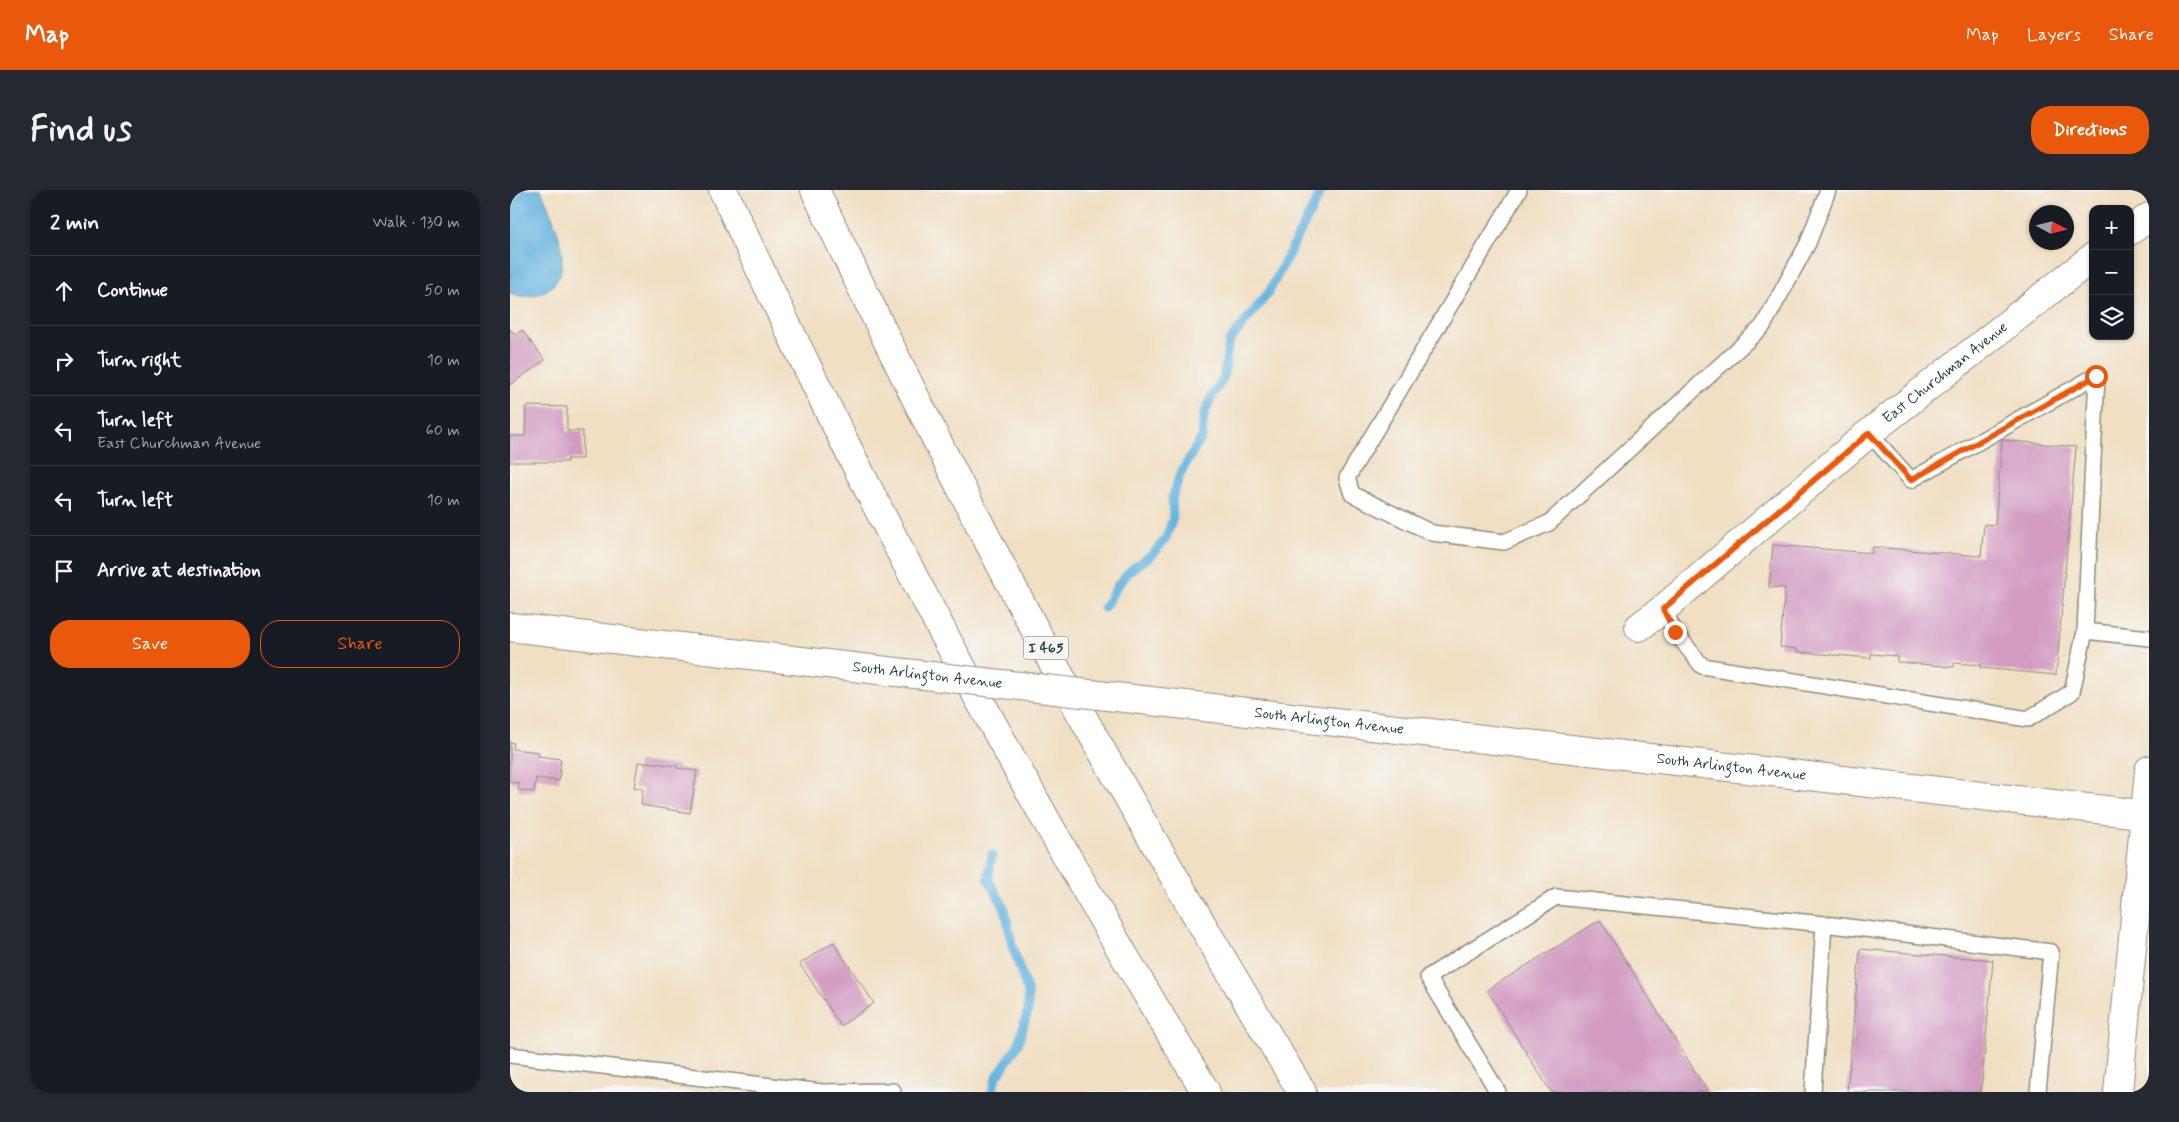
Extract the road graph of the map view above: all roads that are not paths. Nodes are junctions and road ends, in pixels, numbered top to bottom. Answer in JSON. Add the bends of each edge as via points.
{"nodes":[{"id":1,"x":723,"y":190,"type":"edge"},
{"id":2,"x":815,"y":190,"type":"edge"},
{"id":3,"x":1519,"y":190,"type":"edge"},
{"id":4,"x":1828,"y":190,"type":"edge"},
{"id":5,"x":2149,"y":217,"type":"edge"},
{"id":6,"x":2134,"y":228,"type":"edge"},
{"id":7,"x":2089,"y":260,"type":"edge"},
{"id":8,"x":1869,"y":433,"type":"junction"},
{"id":9,"x":1663,"y":609,"type":"junction"},
{"id":10,"x":510,"y":627,"type":"edge"},
{"id":11,"x":1639,"y":627,"type":"dead end"},
{"id":12,"x":2085,"y":631,"type":"junction"},
{"id":13,"x":2149,"y":638,"type":"edge"},
{"id":14,"x":2149,"y":770,"type":"edge"},
{"id":15,"x":2147,"y":814,"type":"edge"},
{"id":16,"x":1824,"y":924,"type":"junction"},
{"id":17,"x":510,"y":1055,"type":"edge"},
{"id":18,"x":893,"y":1090,"type":"dead end"},
{"id":19,"x":1206,"y":1092,"type":"edge"},
{"id":20,"x":1302,"y":1092,"type":"edge"},
{"id":21,"x":1498,"y":1092,"type":"edge"},
{"id":22,"x":1813,"y":1092,"type":"edge"},
{"id":23,"x":2038,"y":1092,"type":"edge"},
{"id":24,"x":2118,"y":1092,"type":"edge"}],
"edges":[{"from":1,"to":19,"type":"main road","via":[[794,342],[930,610],[1094,906]]},
{"from":2,"to":20,"type":"main road","number":"I 465","via":[[1002,568],[1171,872]]},
{"from":3,"to":4,"type":"lane","via":[[1347,478],[1352,494],[1432,533],[1504,542],[1549,522],[1763,326],[1808,243]]},
{"from":5,"to":6,"type":"main road"},
{"from":7,"to":8,"type":"main road","name":"East Churchman Avenue"},
{"from":8,"to":9,"type":"main road","name":"East Churchman Avenue"},
{"from":8,"to":12,"type":"lane","via":[[1911,480],[2096,376]]},
{"from":9,"to":11,"type":"main road","name":"East Churchman Avenue"},
{"from":9,"to":12,"type":"lane","via":[[1675,632],[1702,666],[2028,719],[2072,692]]},
{"from":10,"to":15,"type":"main road","name":"South Arlington Avenue","bridge":true},
{"from":12,"to":13,"type":"lane"},
{"from":14,"to":15,"type":"main road"},
{"from":15,"to":24,"type":"main road"},
{"from":16,"to":21,"type":"lane","via":[[1556,897],[1428,976]]},
{"from":16,"to":22,"type":"lane"},
{"from":16,"to":23,"type":"lane","via":[[2051,952]]},
{"from":17,"to":18,"type":"lane","via":[[822,1092]]}]}
